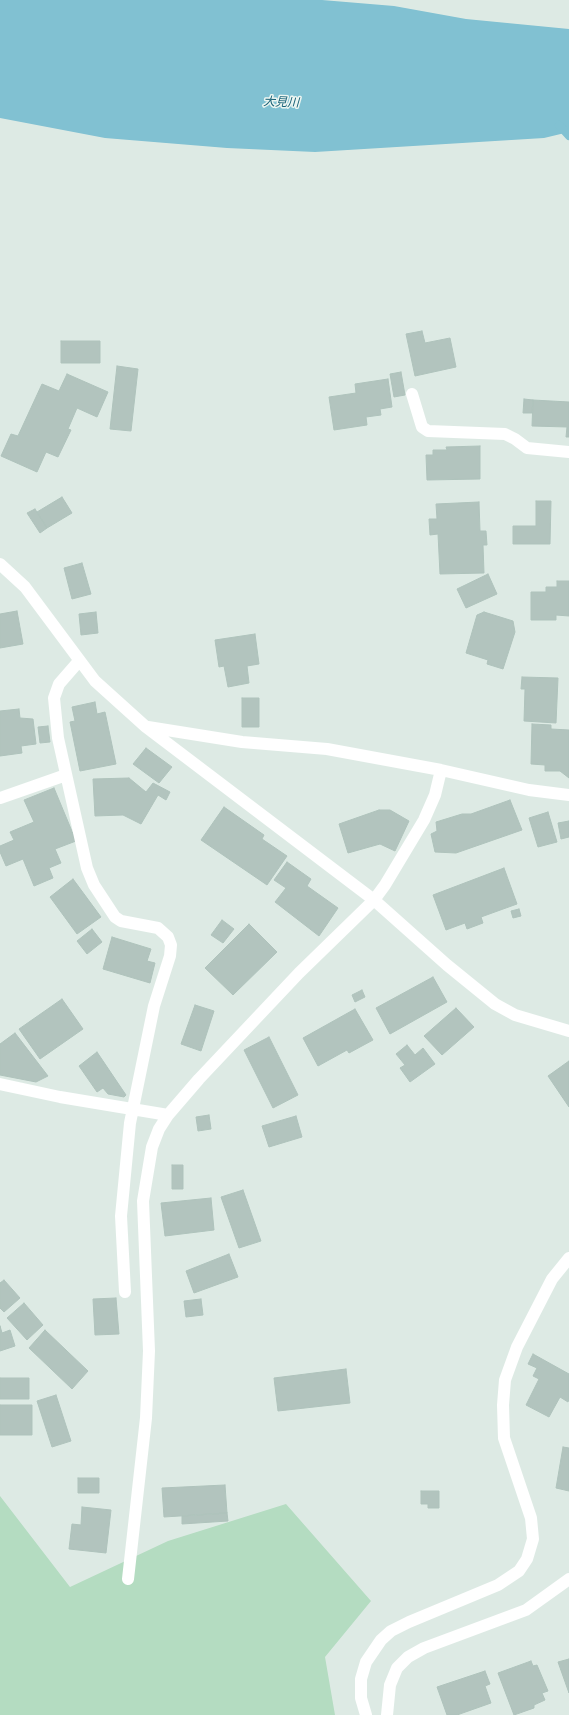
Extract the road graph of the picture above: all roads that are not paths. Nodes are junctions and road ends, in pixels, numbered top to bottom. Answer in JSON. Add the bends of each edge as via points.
{"nodes":[{"id":1,"x":412,"y":394,"type":"dead end"},
{"id":2,"x":569,"y":452,"type":"edge"},
{"id":3,"x":0,"y":564,"type":"edge"},
{"id":4,"x":79,"y":661,"type":"junction"},
{"id":5,"x":146,"y":727,"type":"junction"},
{"id":6,"x":441,"y":770,"type":"junction"},
{"id":7,"x":66,"y":775,"type":"junction"},
{"id":8,"x":569,"y":795,"type":"edge"},
{"id":9,"x":0,"y":798,"type":"edge"},
{"id":10,"x":374,"y":900,"type":"junction"},
{"id":11,"x":569,"y":1031,"type":"edge"},
{"id":12,"x":0,"y":1084,"type":"edge"},
{"id":13,"x":133,"y":1109,"type":"junction"},
{"id":14,"x":168,"y":1116,"type":"junction"},
{"id":15,"x":569,"y":1258,"type":"edge"},
{"id":16,"x":125,"y":1292,"type":"dead end"},
{"id":17,"x":128,"y":1579,"type":"dead end"},
{"id":18,"x":569,"y":1579,"type":"edge"},
{"id":19,"x":366,"y":1715,"type":"edge"},
{"id":20,"x":387,"y":1715,"type":"edge"}],
"edges":[{"from":1,"to":2,"type":"street","via":[[422,426],[428,431],[505,434],[527,448]]},
{"from":3,"to":4,"type":"street","via":[[25,587]]},
{"from":4,"to":5,"type":"street","via":[[95,681]]},
{"from":4,"to":7,"type":"street","via":[[59,684],[54,698],[58,738]]},
{"from":5,"to":6,"type":"street","via":[[242,742],[327,749]]},
{"from":5,"to":10,"type":"street"},
{"from":6,"to":8,"type":"street","via":[[530,790]]},
{"from":6,"to":10,"type":"street","via":[[435,795],[424,820]]},
{"from":7,"to":9,"type":"street"},
{"from":7,"to":13,"type":"street","via":[[87,868],[94,885],[115,917],[121,921],[158,928],[168,937],[171,945],[154,1006]]},
{"from":10,"to":11,"type":"street","via":[[495,1004],[515,1015]]},
{"from":10,"to":14,"type":"street","via":[[299,973],[199,1079]]},
{"from":12,"to":13,"type":"street"},
{"from":13,"to":14,"type":"street"},
{"from":13,"to":16,"type":"street","via":[[121,1216]]},
{"from":14,"to":17,"type":"street","via":[[159,1129],[152,1147],[143,1201],[149,1351],[146,1418]]},
{"from":15,"to":19,"type":"street","via":[[552,1278],[516,1347],[505,1380],[504,1438],[531,1518],[533,1539],[527,1560],[519,1571],[498,1585],[409,1622],[391,1631],[381,1640],[366,1662],[361,1679],[361,1698]]},
{"from":18,"to":20,"type":"street","via":[[526,1610],[424,1648],[408,1657],[397,1668],[390,1685]]}]}
